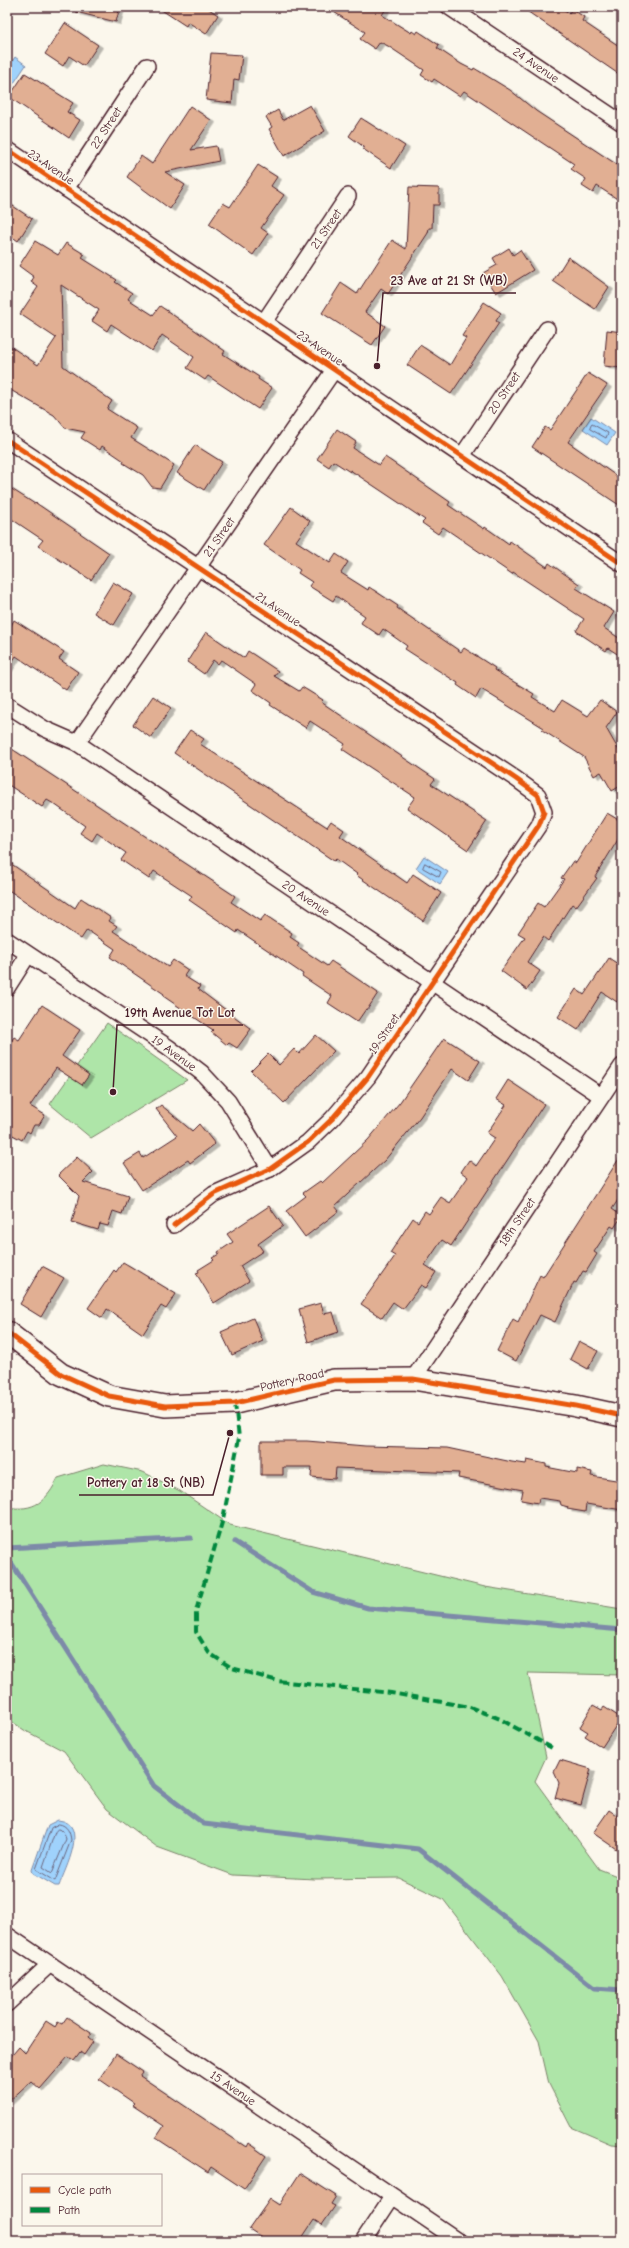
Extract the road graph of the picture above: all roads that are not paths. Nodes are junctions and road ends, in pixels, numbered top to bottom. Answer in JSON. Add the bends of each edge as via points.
{"nodes":[{"id":1,"x":449,"y":7,"type":"edge"},
{"id":2,"x":147,"y":66,"type":"dead end"},
{"id":3,"x":622,"y":123,"type":"edge"},
{"id":4,"x":7,"y":149,"type":"edge"},
{"id":5,"x":66,"y":189,"type":"junction"},
{"id":6,"x":348,"y":196,"type":"dead end"},
{"id":7,"x":264,"y":322,"type":"junction"},
{"id":8,"x":547,"y":329,"type":"dead end"},
{"id":9,"x":334,"y":370,"type":"junction"},
{"id":10,"x":7,"y":440,"type":"edge"},
{"id":11,"x":462,"y":456,"type":"junction"},
{"id":12,"x":622,"y":564,"type":"edge"},
{"id":13,"x":198,"y":567,"type":"junction"},
{"id":14,"x":7,"y":706,"type":"edge"},
{"id":15,"x":77,"y":743,"type":"junction"},
{"id":16,"x":538,"y":795,"type":"joint"},
{"id":17,"x":7,"y":940,"type":"edge"},
{"id":18,"x":28,"y":954,"type":"junction"},
{"id":19,"x":432,"y":983,"type":"junction"},
{"id":20,"x":7,"y":988,"type":"edge"},
{"id":21,"x":622,"y":1066,"type":"edge"},
{"id":22,"x":601,"y":1096,"type":"junction"},
{"id":23,"x":270,"y":1170,"type":"junction"},
{"id":24,"x":174,"y":1225,"type":"dead end"},
{"id":25,"x":7,"y":1332,"type":"edge"},
{"id":26,"x":413,"y":1379,"type":"junction"},
{"id":27,"x":622,"y":1416,"type":"edge"},
{"id":28,"x":7,"y":1935,"type":"edge"},
{"id":29,"x":50,"y":1964,"type":"junction"},
{"id":30,"x":7,"y":2004,"type":"edge"},
{"id":31,"x":392,"y":2197,"type":"junction"},
{"id":32,"x":363,"y":2241,"type":"edge"},
{"id":33,"x":459,"y":2241,"type":"edge"}],
"edges":[{"from":1,"to":3,"type":"street","name":"24 Avenue"},
{"from":2,"to":5,"type":"street","name":"22 Street"},
{"from":4,"to":5,"type":"street","name":"23 Avenue"},
{"from":5,"to":7,"type":"street","name":"23 Avenue"},
{"from":6,"to":7,"type":"street","name":"21 Street"},
{"from":7,"to":9,"type":"street","name":"23 Avenue"},
{"from":8,"to":11,"type":"street","name":"20 Street"},
{"from":9,"to":11,"type":"street","name":"23 Avenue"},
{"from":9,"to":13,"type":"street","name":"21 Street"},
{"from":10,"to":13,"type":"street","name":"21 Avenue"},
{"from":11,"to":12,"type":"street","name":"23 Avenue"},
{"from":13,"to":15,"type":"street","name":"21 Street"},
{"from":13,"to":16,"type":"street","name":"21 Avenue"},
{"from":14,"to":15,"type":"street","name":"20 Avenue","via":[[45,729]]},
{"from":15,"to":19,"type":"street","name":"20 Avenue"},
{"from":16,"to":19,"type":"street","name":"19 Street","via":[[544,812],[539,825]]},
{"from":17,"to":18,"type":"street","name":"19 Avenue"},
{"from":18,"to":20,"type":"street"},
{"from":18,"to":23,"type":"street","name":"19 Avenue","via":[[168,1047],[202,1073],[228,1101]]},
{"from":19,"to":22,"type":"street","name":"20 Avenue"},
{"from":19,"to":23,"type":"street","name":"19 Street","via":[[353,1096],[308,1142]]},
{"from":21,"to":22,"type":"street","name":"18th Street"},
{"from":22,"to":26,"type":"street","name":"18th Street"},
{"from":23,"to":24,"type":"street","name":"19 Street","via":[[214,1194]]},
{"from":25,"to":26,"type":"street","name":"Pottery Road","via":[[61,1374],[109,1396],[165,1406],[235,1403],[334,1380]]},
{"from":26,"to":27,"type":"street","name":"Pottery Road"},
{"from":28,"to":29,"type":"street","name":"15 Avenue"},
{"from":29,"to":30,"type":"street"},
{"from":29,"to":31,"type":"street","name":"15 Avenue"},
{"from":31,"to":32,"type":"street"},
{"from":31,"to":33,"type":"street","name":"15 Avenue"}]}
